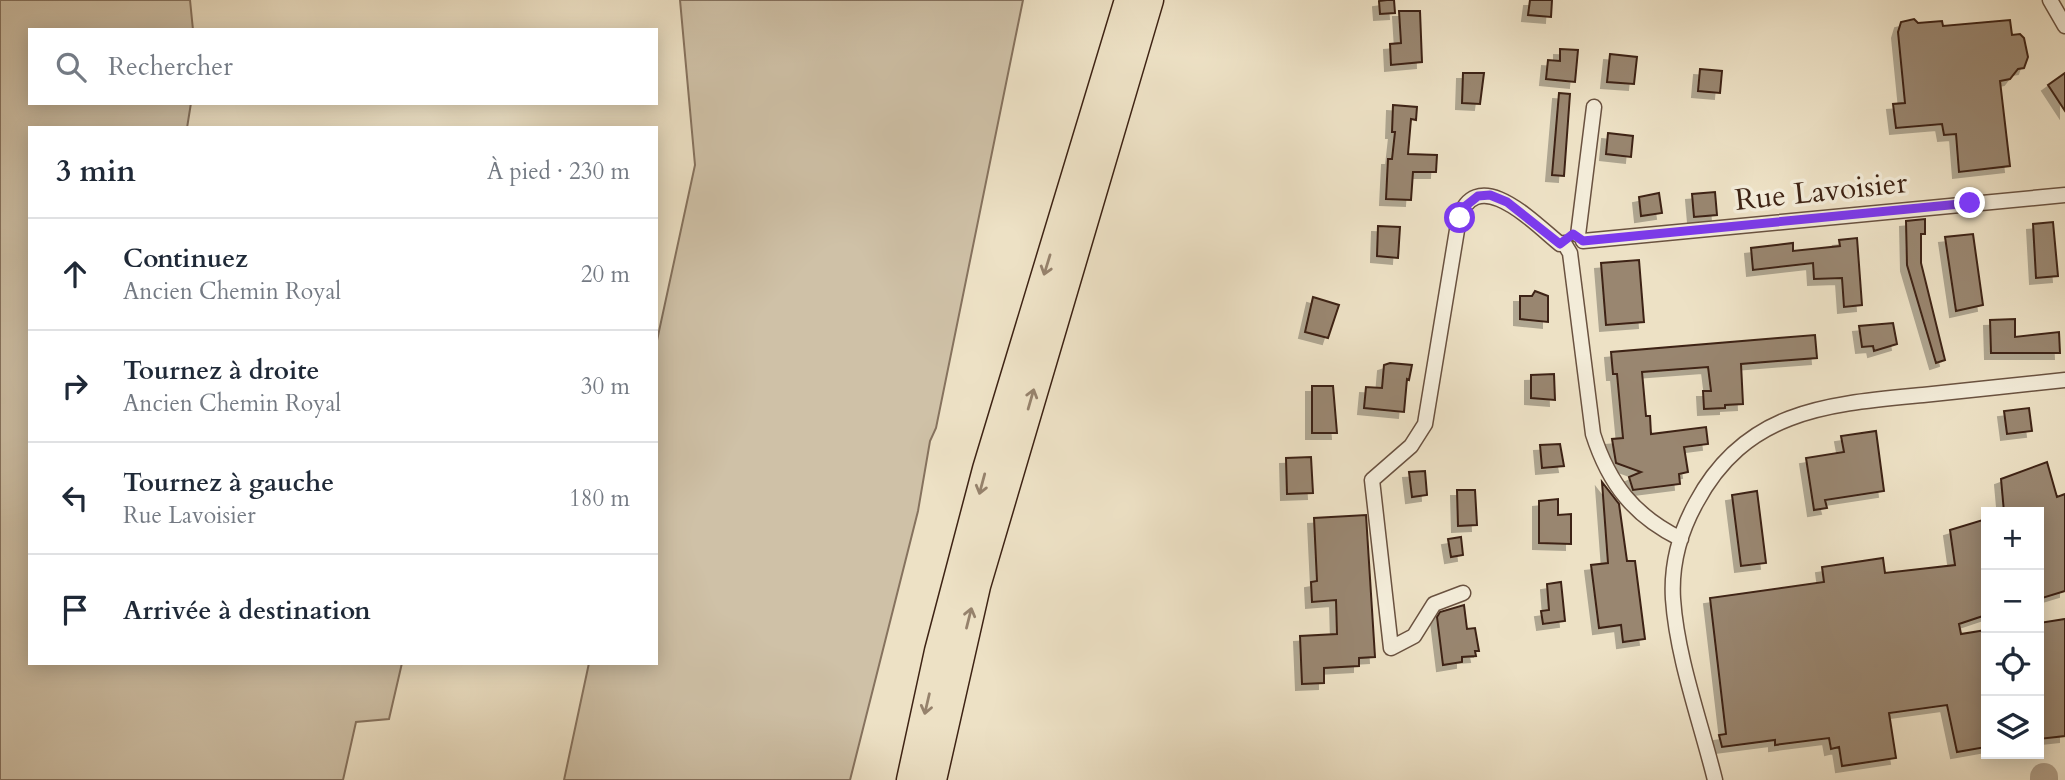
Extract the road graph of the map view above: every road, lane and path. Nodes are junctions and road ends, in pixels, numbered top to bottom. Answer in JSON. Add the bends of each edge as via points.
{"nodes":[{"id":1,"x":1115,"y":0,"type":"edge"},
{"id":2,"x":1128,"y":0,"type":"edge"},
{"id":3,"x":1150,"y":0,"type":"edge"},
{"id":4,"x":1168,"y":0,"type":"edge"},
{"id":5,"x":2050,"y":0,"type":"edge"},
{"id":6,"x":2065,"y":26,"type":"edge"},
{"id":7,"x":1594,"y":107,"type":"dead end"},
{"id":8,"x":2065,"y":195,"type":"edge"},
{"id":9,"x":1078,"y":202,"type":"junction"},
{"id":10,"x":1581,"y":238,"type":"junction"},
{"id":11,"x":1567,"y":248,"type":"junction"},
{"id":12,"x":2065,"y":380,"type":"edge"},
{"id":13,"x":1681,"y":539,"type":"junction"},
{"id":14,"x":1463,"y":593,"type":"dead end"},
{"id":15,"x":910,"y":780,"type":"edge"},
{"id":16,"x":933,"y":780,"type":"edge"},
{"id":17,"x":1716,"y":780,"type":"edge"}],
"edges":[{"from":1,"to":9,"type":"highway"},
{"from":2,"to":9,"type":"highway"},
{"from":3,"to":9,"type":"highway"},
{"from":4,"to":9,"type":"highway"},
{"from":5,"to":6,"type":"street"},
{"from":7,"to":10,"type":"street"},
{"from":8,"to":10,"type":"street","name":"Rue Lavoisier"},
{"from":9,"to":15,"type":"highway","one_way":true,"via":[[986,468]]},
{"from":16,"to":9,"type":"highway","one_way":true,"via":[[977,586]]},
{"from":10,"to":11,"type":"street","via":[[1579,252]]},
{"from":11,"to":13,"type":"street","via":[[1593,434],[1601,461],[1628,503]]},
{"from":11,"to":14,"type":"street","via":[[1497,197],[1478,196],[1463,208],[1425,424],[1411,446],[1372,480],[1391,648],[1414,636],[1434,604]]},
{"from":12,"to":13,"type":"street","via":[[1848,402],[1780,420],[1748,440],[1712,477],[1689,515]]},
{"from":13,"to":17,"type":"street","via":[[1674,576],[1677,628]]}]}
